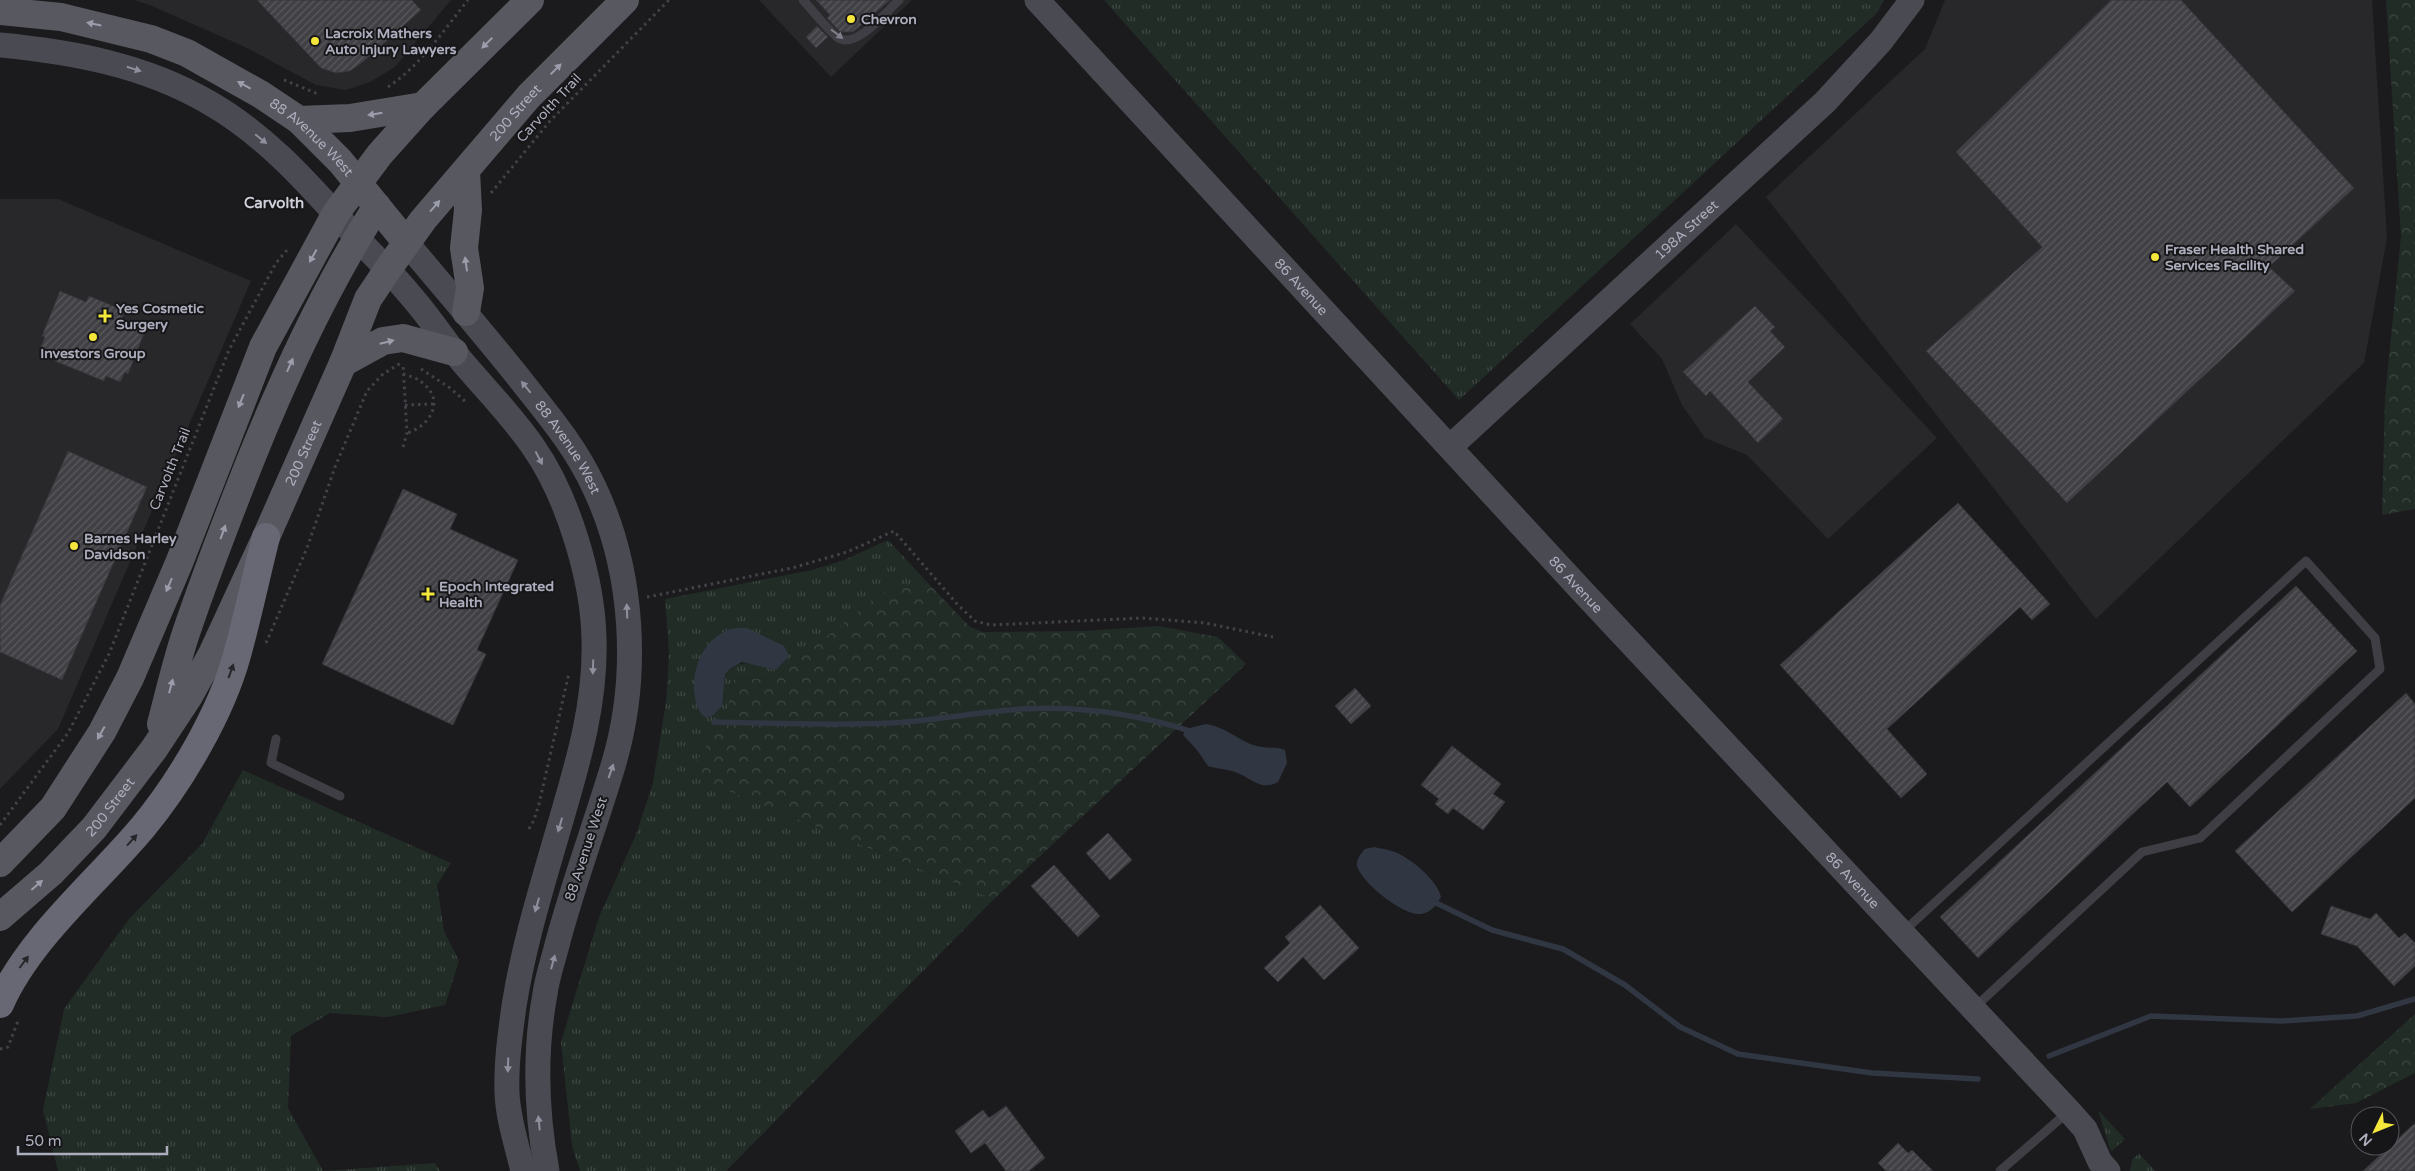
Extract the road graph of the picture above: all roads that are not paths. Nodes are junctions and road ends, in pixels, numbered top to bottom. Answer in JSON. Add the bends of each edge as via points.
{"nodes":[{"id":1,"x":530,"y":0,"type":"edge"},
{"id":2,"x":625,"y":0,"type":"edge"},
{"id":3,"x":803,"y":0,"type":"edge"},
{"id":4,"x":899,"y":0,"type":"edge"},
{"id":5,"x":1037,"y":0,"type":"edge"},
{"id":6,"x":1912,"y":0,"type":"edge"},
{"id":7,"x":0,"y":12,"type":"edge"},
{"id":8,"x":0,"y":45,"type":"edge"},
{"id":9,"x":423,"y":106,"type":"junction"},
{"id":10,"x":299,"y":120,"type":"junction"},
{"id":11,"x":466,"y":171,"type":"junction"},
{"id":12,"x":359,"y":183,"type":"junction"},
{"id":13,"x":377,"y":206,"type":"junction"},
{"id":14,"x":336,"y":213,"type":"junction"},
{"id":15,"x":357,"y":238,"type":"junction"},
{"id":16,"x":406,"y":242,"type":"junction"},
{"id":17,"x":388,"y":269,"type":"junction"},
{"id":18,"x":466,"y":312,"type":"junction"},
{"id":19,"x":454,"y":352,"type":"junction"},
{"id":20,"x":343,"y":363,"type":"junction"},
{"id":21,"x":1450,"y":447,"type":"junction"},
{"id":22,"x":266,"y":537,"type":"junction"},
{"id":23,"x":276,"y":739,"type":"dead end"},
{"id":24,"x":154,"y":749,"type":"junction"},
{"id":25,"x":340,"y":796,"type":"dead end"},
{"id":26,"x":0,"y":863,"type":"edge"},
{"id":27,"x":0,"y":917,"type":"edge"},
{"id":28,"x":1903,"y":932,"type":"junction"},
{"id":29,"x":0,"y":1004,"type":"edge"},
{"id":30,"x":1974,"y":1008,"type":"junction"},
{"id":31,"x":2069,"y":1111,"type":"junction"},
{"id":32,"x":522,"y":1171,"type":"edge"},
{"id":33,"x":547,"y":1171,"type":"edge"},
{"id":34,"x":2000,"y":1171,"type":"edge"},
{"id":35,"x":2108,"y":1171,"type":"edge"}],
"edges":[{"from":1,"to":9,"type":"main road","one_way":true},
{"from":11,"to":2,"type":"main road","name":"200 Street","one_way":true,"via":[[529,96]]},
{"from":3,"to":4,"type":"lane","one_way":true,"via":[[838,38],[849,41],[864,34]]},
{"from":5,"to":21,"type":"street","name":"86 Avenue"},
{"from":6,"to":21,"type":"street","name":"198A Street","via":[[1881,41],[1825,102]]},
{"from":10,"to":7,"type":"main road","name":"88 Avenue West","one_way":true,"via":[[186,52],[151,38],[61,17]]},
{"from":8,"to":14,"type":"street","name":"88 Avenue West","one_way":true,"via":[[52,50],[111,62],[160,77],[242,123],[310,184]]},
{"from":9,"to":10,"type":"main road","one_way":true,"via":[[350,118]]},
{"from":9,"to":12,"type":"main road"},
{"from":10,"to":12,"type":"main road","name":"88 Avenue West"},
{"from":16,"to":11,"type":"main road","name":"200 Street","one_way":true},
{"from":18,"to":11,"type":"main road","one_way":true,"via":[[470,288],[464,248],[468,210]]},
{"from":12,"to":13,"type":"main road","name":"88 Avenue West"},
{"from":12,"to":14,"type":"main road"},
{"from":13,"to":15,"type":"main road"},
{"from":13,"to":16,"type":"main road","name":"88 Avenue West"},
{"from":14,"to":15,"type":"street","name":"88 Avenue West"},
{"from":14,"to":26,"type":"main road","one_way":true,"via":[[263,347],[179,563],[130,678],[102,732],[53,808]]},
{"from":15,"to":17,"type":"street","name":"88 Avenue West"},
{"from":24,"to":15,"type":"main road","one_way":true,"via":[[186,634],[237,494],[296,352]]},
{"from":16,"to":17,"type":"main road","name":"200 Street"},
{"from":16,"to":18,"type":"street","name":"88 Avenue West"},
{"from":17,"to":19,"type":"street","name":"88 Avenue West"},
{"from":17,"to":20,"type":"main road","name":"200 Street","via":[[368,299]]},
{"from":33,"to":18,"type":"street","name":"88 Avenue West","one_way":true,"via":[[537,1099],[538,1044],[545,992],[570,898],[614,764],[626,709],[626,600],[613,534],[595,488],[572,445]]},
{"from":20,"to":19,"type":"main road","one_way":true,"via":[[383,341],[403,338]]},
{"from":19,"to":32,"type":"street","name":"88 Avenue West","one_way":true,"via":[[535,448],[553,482],[582,559],[593,620],[593,677],[586,730],[535,911],[519,975],[509,1038],[507,1094]]},
{"from":20,"to":22,"type":"main road","name":"200 Street"},
{"from":21,"to":28,"type":"street","name":"86 Avenue"},
{"from":22,"to":24,"type":"main road","name":"200 Street","via":[[212,654]]},
{"from":29,"to":22,"type":"highway","one_way":true,"via":[[20,968],[43,937],[143,827],[164,801],[190,758],[237,656]]},
{"from":23,"to":25,"type":"lane","via":[[271,763]]},
{"from":27,"to":24,"type":"main road","name":"200 Street","one_way":true,"via":[[51,873],[94,828]]},
{"from":28,"to":30,"type":"street","name":"86 Avenue"},
{"from":28,"to":30,"type":"lane","via":[[2306,561],[2376,638],[2380,669],[2200,838],[2142,852]]},
{"from":30,"to":31,"type":"street","name":"86 Avenue"},
{"from":31,"to":34,"type":"lane"},
{"from":31,"to":35,"type":"street","name":"86 Avenue","via":[[2085,1129],[2100,1162]]}]}
